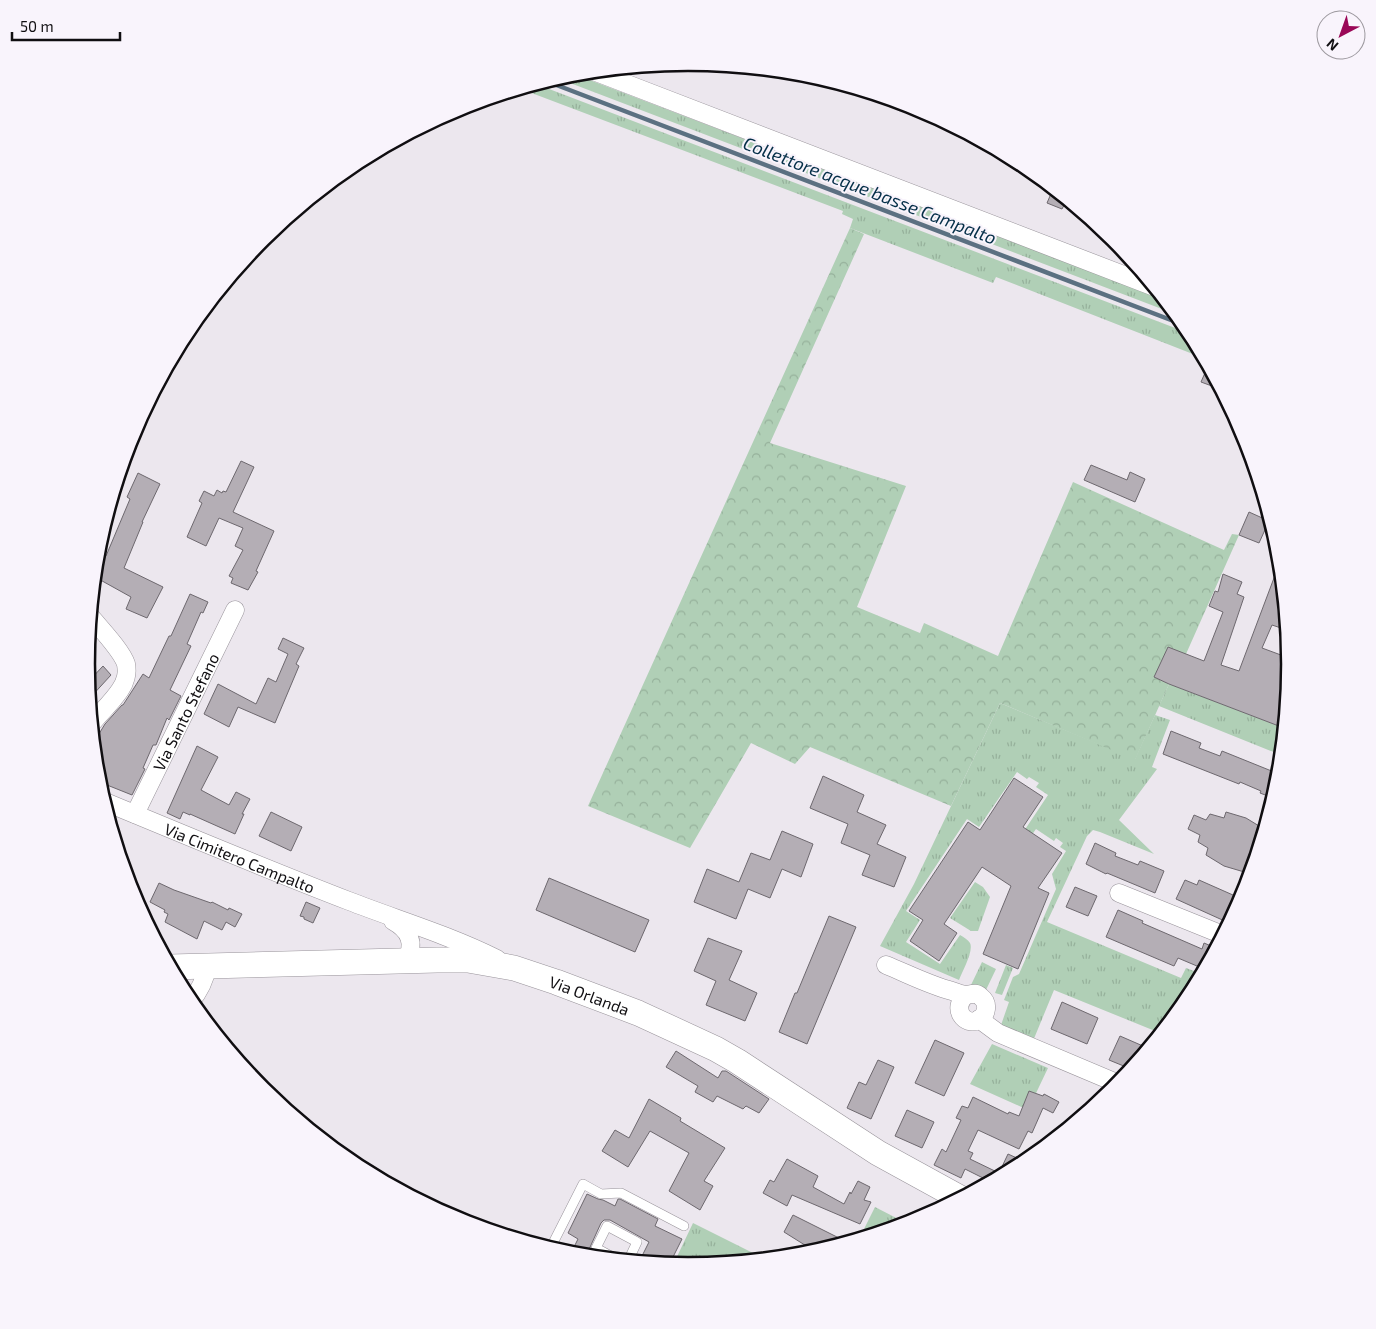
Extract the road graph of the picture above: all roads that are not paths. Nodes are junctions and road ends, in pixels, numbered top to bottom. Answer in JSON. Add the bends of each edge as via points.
{"nodes":[{"id":1,"x":608,"y":77,"type":"edge"},
{"id":2,"x":1141,"y":282,"type":"edge"},
{"id":3,"x":235,"y":610,"type":"dead end"},
{"id":4,"x":96,"y":623,"type":"edge"},
{"id":5,"x":97,"y":717,"type":"edge"},
{"id":6,"x":112,"y":805,"type":"edge"},
{"id":7,"x":135,"y":814,"type":"junction"},
{"id":8,"x":1119,"y":893,"type":"dead end"},
{"id":9,"x":377,"y":912,"type":"junction"},
{"id":10,"x":417,"y":926,"type":"junction"},
{"id":11,"x":1217,"y":933,"type":"edge"},
{"id":12,"x":418,"y":960,"type":"junction"},
{"id":13,"x":886,"y":965,"type":"dead end"},
{"id":14,"x":207,"y":966,"type":"junction"},
{"id":15,"x":178,"y":967,"type":"edge"},
{"id":16,"x":514,"y":968,"type":"junction"},
{"id":17,"x":196,"y":995,"type":"edge"},
{"id":18,"x":1110,"y":1080,"type":"edge"},
{"id":19,"x":954,"y":1195,"type":"edge"},
{"id":20,"x":684,"y":1226,"type":"dead end"},
{"id":21,"x":554,"y":1242,"type":"edge"},
{"id":22,"x":602,"y":1251,"type":"edge"},
{"id":23,"x":631,"y":1255,"type":"edge"}],
"edges":[{"from":1,"to":2,"type":"street"},
{"from":3,"to":7,"type":"street","name":"Via Santo Stefano"},
{"from":4,"to":5,"type":"street","via":[[121,654],[127,673],[120,690]]},
{"from":6,"to":7,"type":"street","name":"Via Cimitero Campalto"},
{"from":7,"to":9,"type":"street","name":"Via Cimitero Campalto"},
{"from":8,"to":11,"type":"street"},
{"from":9,"to":10,"type":"street","name":"Via Cimitero Campalto"},
{"from":9,"to":12,"type":"street","name":"Via Cimitero Campalto","via":[[408,932],[410,952]]},
{"from":10,"to":12,"type":"street","via":[[429,946]]},
{"from":10,"to":16,"type":"street","name":"Via Cimitero Campalto"},
{"from":12,"to":14,"type":"main road","name":"Via Orlanda"},
{"from":12,"to":16,"type":"main road","name":"Via Orlanda","via":[[468,960]]},
{"from":13,"to":18,"type":"street","via":[[966,995],[959,1003],[960,1014],[964,1018],[979,1020],[998,1033]]},
{"from":14,"to":15,"type":"main road","name":"Via Orlanda"},
{"from":14,"to":17,"type":"street","via":[[202,987]]},
{"from":16,"to":19,"type":"main road","name":"Via Orlanda","via":[[638,1013],[716,1050],[878,1153]]},
{"from":20,"to":21,"type":"lane","via":[[621,1194],[601,1194],[583,1184]]},
{"from":22,"to":23,"type":"lane","via":[[596,1248],[607,1226],[638,1242]]}]}
